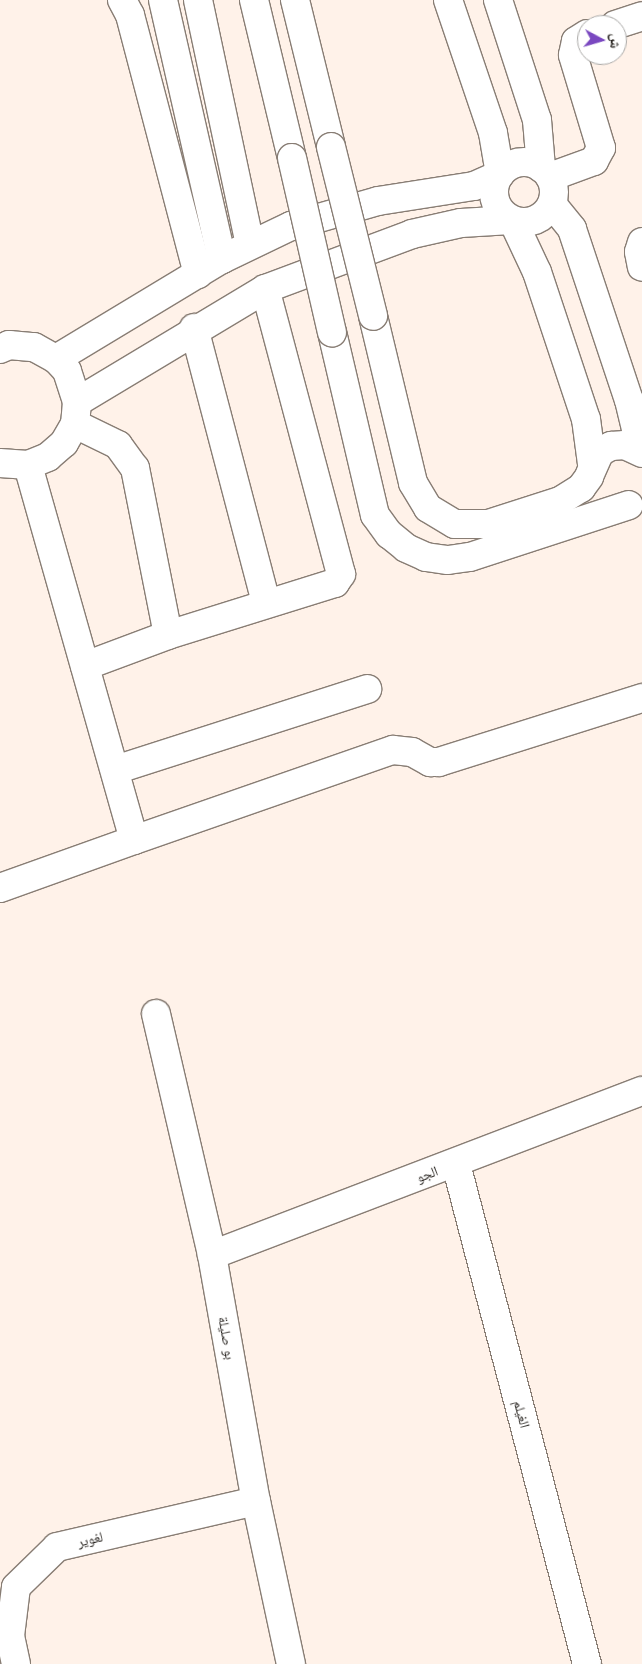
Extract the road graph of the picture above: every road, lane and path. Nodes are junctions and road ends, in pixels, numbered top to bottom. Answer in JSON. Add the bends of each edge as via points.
{"nodes":[{"id":1,"x":122,"y":0,"type":"edge"},
{"id":2,"x":163,"y":0,"type":"edge"},
{"id":3,"x":198,"y":0,"type":"edge"},
{"id":4,"x":254,"y":0,"type":"edge"},
{"id":5,"x":295,"y":0,"type":"edge"},
{"id":6,"x":448,"y":0,"type":"edge"},
{"id":7,"x":498,"y":0,"type":"edge"},
{"id":8,"x":642,"y":16,"type":"edge"},
{"id":9,"x":627,"y":21,"type":"edge"},
{"id":10,"x":577,"y":40,"type":"edge"},
{"id":11,"x":546,"y":172,"type":"junction"},
{"id":12,"x":499,"y":174,"type":"junction"},
{"id":13,"x":552,"y":204,"type":"junction"},
{"id":14,"x":512,"y":220,"type":"junction"},
{"id":15,"x":642,"y":242,"type":"edge"},
{"id":16,"x":250,"y":245,"type":"junction"},
{"id":17,"x":222,"y":259,"type":"junction"},
{"id":18,"x":642,"y":267,"type":"edge"},
{"id":19,"x":198,"y":274,"type":"junction"},
{"id":20,"x":265,"y":289,"type":"junction"},
{"id":21,"x":194,"y":328,"type":"junction"},
{"id":22,"x":0,"y":349,"type":"edge"},
{"id":23,"x":56,"y":359,"type":"junction"},
{"id":24,"x":76,"y":413,"type":"junction"},
{"id":25,"x":641,"y":452,"type":"edge"},
{"id":26,"x":0,"y":463,"type":"edge"},
{"id":27,"x":28,"y":465,"type":"junction"},
{"id":28,"x":591,"y":470,"type":"junction"},
{"id":29,"x":635,"y":500,"type":"edge"},
{"id":30,"x":266,"y":603,"type":"junction"},
{"id":31,"x":168,"y":635,"type":"junction"},
{"id":32,"x":85,"y":666,"type":"junction"},
{"id":33,"x":367,"y":689,"type":"dead end"},
{"id":34,"x":642,"y":698,"type":"edge"},
{"id":35,"x":115,"y":770,"type":"junction"},
{"id":36,"x":134,"y":840,"type":"junction"},
{"id":37,"x":0,"y":888,"type":"edge"},
{"id":38,"x":156,"y":1014,"type":"dead end"},
{"id":39,"x":642,"y":1092,"type":"edge"},
{"id":40,"x":456,"y":1164,"type":"junction"},
{"id":41,"x":212,"y":1255,"type":"junction"},
{"id":42,"x":256,"y":1501,"type":"junction"},
{"id":43,"x":16,"y":1664,"type":"edge"},
{"id":44,"x":291,"y":1664,"type":"edge"},
{"id":45,"x":587,"y":1664,"type":"edge"}],
"edges":[{"from":1,"to":19,"type":"street","via":[[130,15]]},
{"from":2,"to":17,"type":"street"},
{"from":3,"to":16,"type":"street"},
{"from":4,"to":29,"type":"street","bridge":true,"via":[[375,514],[388,534],[406,548],[434,558],[470,557]]},
{"from":5,"to":28,"type":"street","bridge":true,"via":[[413,482],[428,508],[455,524],[488,524],[560,501],[581,488]]},
{"from":6,"to":12,"type":"street","via":[[493,133]]},
{"from":7,"to":11,"type":"street","via":[[537,120]]},
{"from":8,"to":9,"type":"street"},
{"from":10,"to":11,"type":"street","via":[[573,56],[601,148],[594,161]]},
{"from":11,"to":12,"type":"street","via":[[519,162]]},
{"from":11,"to":13,"type":"street","via":[[554,190]]},
{"from":12,"to":14,"type":"street","via":[[494,197],[500,210]]},
{"from":12,"to":16,"type":"street","via":[[449,192],[378,201],[334,212]]},
{"from":13,"to":14,"type":"street","via":[[542,216],[528,222]]},
{"from":13,"to":25,"type":"street","via":[[572,229],[629,400]]},
{"from":14,"to":20,"type":"street","via":[[461,223],[412,234]]},
{"from":14,"to":28,"type":"street","via":[[537,272],[590,432]]},
{"from":15,"to":18,"type":"street","via":[[639,252]]},
{"from":16,"to":17,"type":"street"},
{"from":17,"to":19,"type":"street"},
{"from":19,"to":23,"type":"street"},
{"from":20,"to":21,"type":"street"},
{"from":20,"to":30,"type":"street","via":[[341,574],[336,583]]},
{"from":21,"to":24,"type":"street"},
{"from":21,"to":30,"type":"street"},
{"from":22,"to":23,"type":"street","via":[[34,347]]},
{"from":23,"to":24,"type":"street","via":[[67,371]]},
{"from":24,"to":27,"type":"street","via":[[64,443],[48,458]]},
{"from":24,"to":31,"type":"street","via":[[118,445],[135,468]]},
{"from":25,"to":28,"type":"street","via":[[625,445],[611,446],[600,452]]},
{"from":26,"to":27,"type":"street"},
{"from":27,"to":32,"type":"street"},
{"from":28,"to":29,"type":"street","via":[[594,490],[602,500],[615,506]]},
{"from":30,"to":31,"type":"street"},
{"from":31,"to":32,"type":"street"},
{"from":32,"to":35,"type":"street"},
{"from":33,"to":35,"type":"street"},
{"from":34,"to":36,"type":"street","via":[[440,762],[430,762],[412,752],[394,750]]},
{"from":35,"to":36,"type":"street"},
{"from":36,"to":37,"type":"street"},
{"from":38,"to":41,"type":"street","name":"بو صليلة"},
{"from":39,"to":40,"type":"street","name":"الجو"},
{"from":40,"to":41,"type":"street","name":"الجو"},
{"from":40,"to":45,"type":"street","name":"الغيلم"},
{"from":41,"to":42,"type":"street","name":"بو صليلة"},
{"from":42,"to":43,"type":"street","name":"لغوير","via":[[57,1547],[16,1587],[10,1636]]},
{"from":42,"to":44,"type":"street","name":"بو صليلة"}]}
